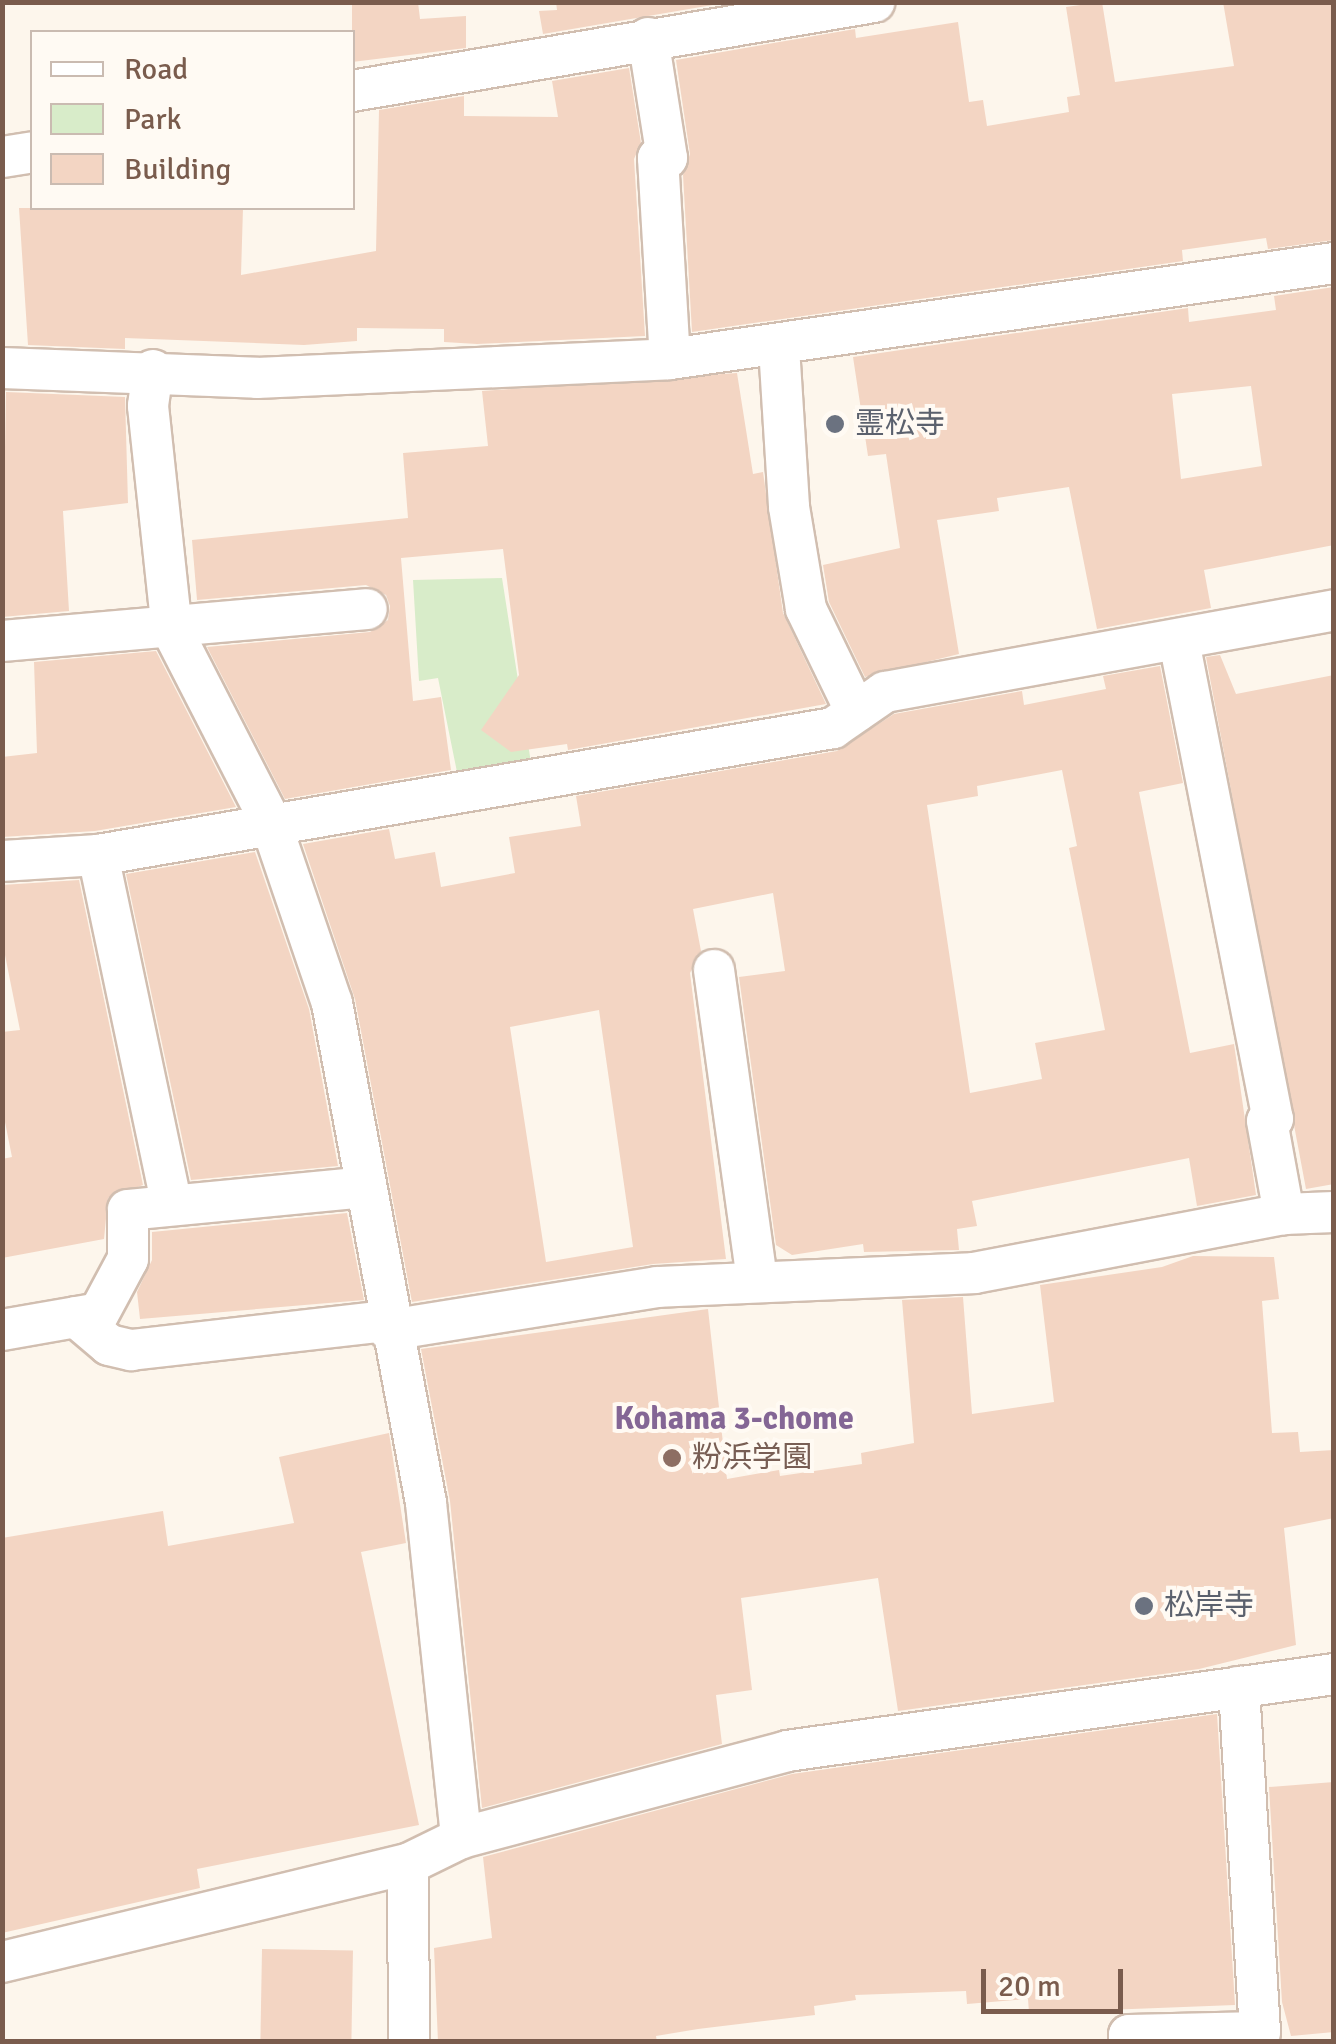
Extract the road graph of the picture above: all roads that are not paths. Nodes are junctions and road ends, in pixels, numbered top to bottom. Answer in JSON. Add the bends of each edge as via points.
{"nodes":[{"id":1,"x":874,"y":2,"type":"edge"},
{"id":2,"x":648,"y":38,"type":"junction"},
{"id":3,"x":355,"y":90,"type":"edge"},
{"id":4,"x":30,"y":152,"type":"edge"},
{"id":5,"x":2,"y":157,"type":"edge"},
{"id":6,"x":1334,"y":263,"type":"edge"},
{"id":7,"x":779,"y":347,"type":"junction"},
{"id":8,"x":670,"y":359,"type":"junction"},
{"id":9,"x":2,"y":368,"type":"edge"},
{"id":10,"x":152,"y":370,"type":"junction"},
{"id":11,"x":366,"y":609,"type":"dead end"},
{"id":12,"x":1334,"y":610,"type":"edge"},
{"id":13,"x":172,"y":630,"type":"junction"},
{"id":14,"x":1179,"y":640,"type":"junction"},
{"id":15,"x":2,"y":641,"type":"edge"},
{"id":16,"x":856,"y":712,"type":"junction"},
{"id":17,"x":270,"y":820,"type":"junction"},
{"id":18,"x":98,"y":855,"type":"junction"},
{"id":19,"x":2,"y":861,"type":"edge"},
{"id":20,"x":714,"y":970,"type":"dead end"},
{"id":21,"x":366,"y":1187,"type":"junction"},
{"id":22,"x":171,"y":1202,"type":"junction"},
{"id":23,"x":1334,"y":1212,"type":"edge"},
{"id":24,"x":1284,"y":1214,"type":"junction"},
{"id":25,"x":756,"y":1280,"type":"junction"},
{"id":26,"x":76,"y":1316,"type":"junction"},
{"id":27,"x":388,"y":1326,"type":"junction"},
{"id":28,"x":2,"y":1330,"type":"edge"},
{"id":29,"x":1334,"y":1674,"type":"edge"},
{"id":30,"x":1239,"y":1687,"type":"junction"},
{"id":31,"x":462,"y":1838,"type":"junction"},
{"id":32,"x":408,"y":1864,"type":"junction"},
{"id":33,"x":2,"y":1962,"type":"edge"},
{"id":34,"x":409,"y":2042,"type":"edge"},
{"id":35,"x":1130,"y":2042,"type":"edge"}],
"edges":[{"from":1,"to":2,"type":"street"},
{"from":2,"to":3,"type":"street"},
{"from":2,"to":8,"type":"street","via":[[667,158],[658,158]]},
{"from":4,"to":5,"type":"street"},
{"from":6,"to":7,"type":"street"},
{"from":7,"to":8,"type":"street"},
{"from":7,"to":16,"type":"street","via":[[789,507],[806,609]]},
{"from":8,"to":10,"type":"street","via":[[257,378]]},
{"from":9,"to":10,"type":"street"},
{"from":10,"to":13,"type":"street","via":[[148,406]]},
{"from":11,"to":13,"type":"street"},
{"from":12,"to":14,"type":"street"},
{"from":13,"to":15,"type":"street"},
{"from":13,"to":17,"type":"street"},
{"from":14,"to":16,"type":"street","via":[[885,692]]},
{"from":14,"to":24,"type":"street","via":[[1273,1120],[1266,1121]]},
{"from":16,"to":17,"type":"street","via":[[833,728]]},
{"from":17,"to":18,"type":"street"},
{"from":17,"to":21,"type":"street","via":[[332,1003]]},
{"from":18,"to":19,"type":"street"},
{"from":18,"to":22,"type":"street"},
{"from":20,"to":25,"type":"street"},
{"from":21,"to":22,"type":"street"},
{"from":21,"to":27,"type":"street"},
{"from":22,"to":26,"type":"street","via":[[128,1210],[128,1260],[99,1313]]},
{"from":23,"to":24,"type":"street"},
{"from":24,"to":25,"type":"street","via":[[974,1272]]},
{"from":25,"to":27,"type":"street","via":[[657,1287]]},
{"from":26,"to":27,"type":"street","via":[[109,1345],[131,1350]]},
{"from":26,"to":28,"type":"street"},
{"from":27,"to":31,"type":"street","via":[[426,1503]]},
{"from":29,"to":30,"type":"street"},
{"from":30,"to":31,"type":"street","via":[[787,1751]]},
{"from":30,"to":35,"type":"street","via":[[1260,2032],[1129,2036]]},
{"from":31,"to":32,"type":"street"},
{"from":32,"to":33,"type":"street"},
{"from":32,"to":34,"type":"street"}]}
